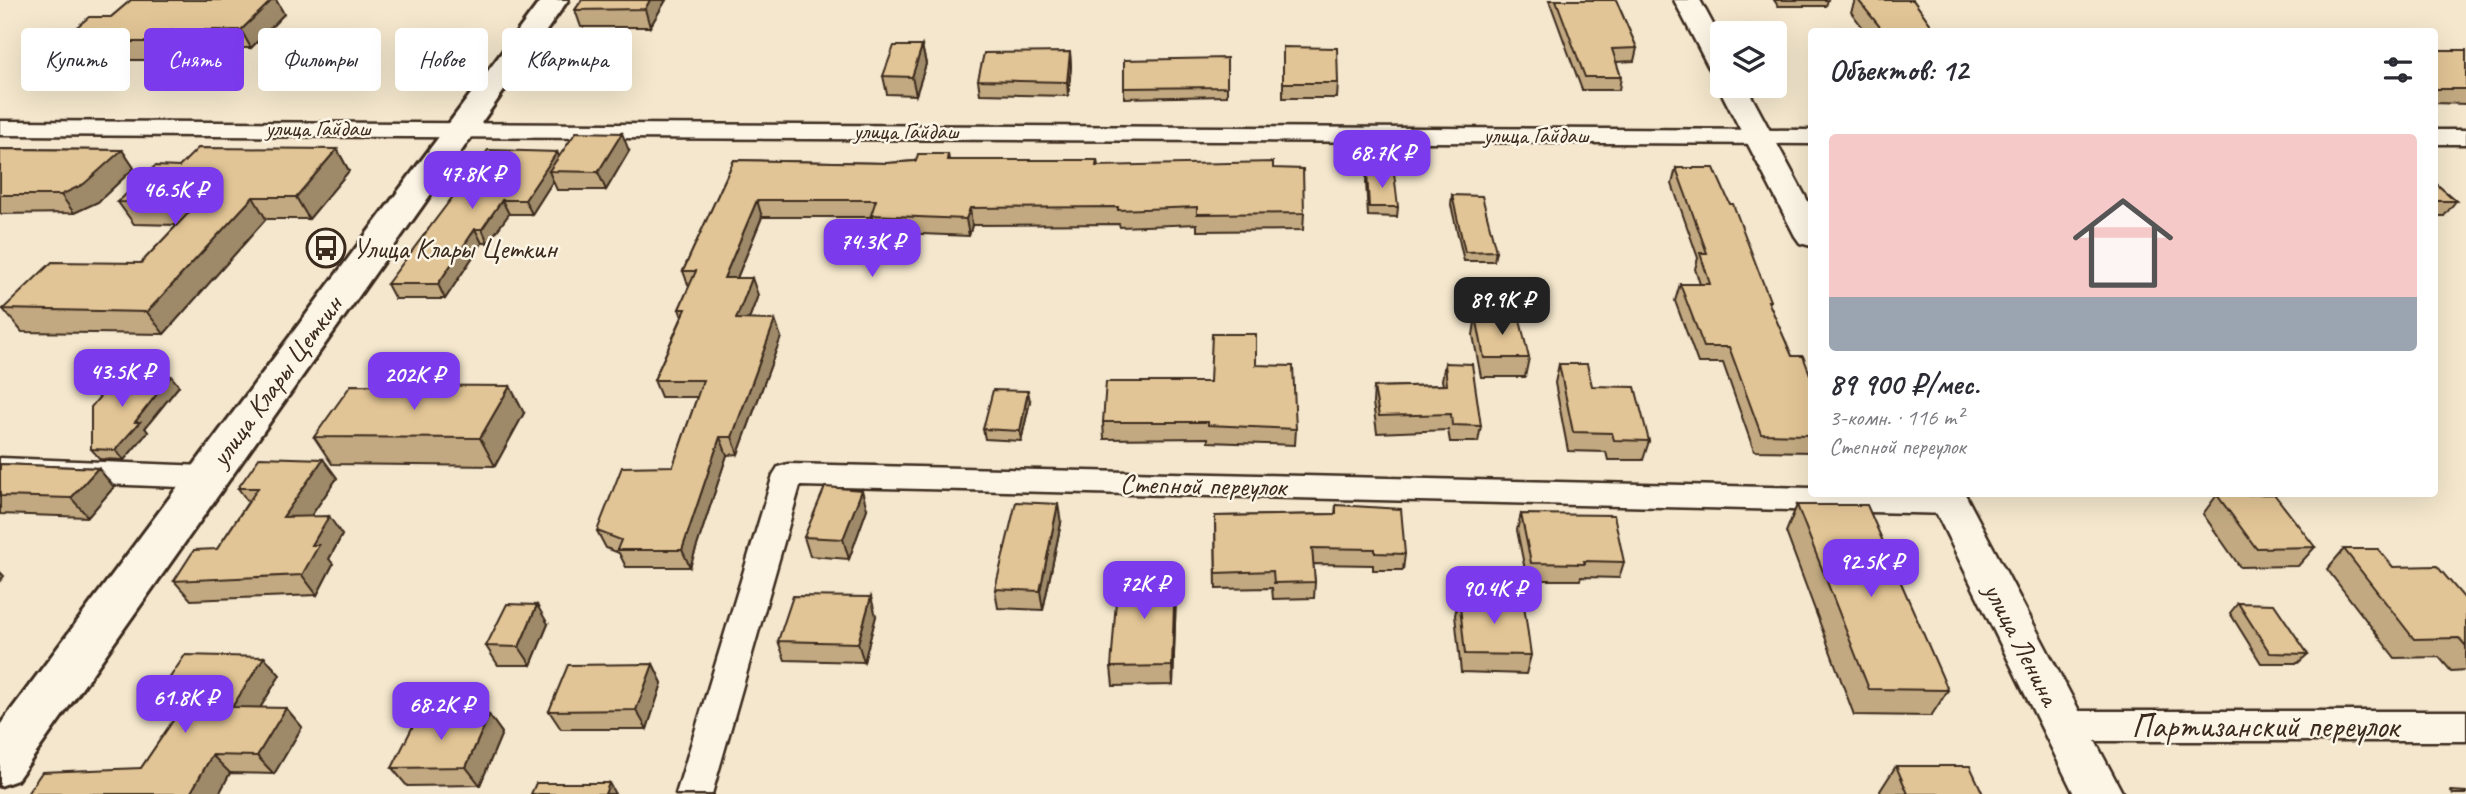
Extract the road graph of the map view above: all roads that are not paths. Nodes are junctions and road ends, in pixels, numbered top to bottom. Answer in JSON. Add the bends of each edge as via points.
{"nodes":[{"id":1,"x":555,"y":0,"type":"edge"},
{"id":2,"x":1687,"y":0,"type":"edge"},
{"id":3,"x":1710,"y":43,"type":"edge"},
{"id":4,"x":1738,"y":98,"type":"edge"},
{"id":5,"x":0,"y":128,"type":"edge"},
{"id":6,"x":461,"y":128,"type":"junction"},
{"id":7,"x":1759,"y":136,"type":"junction"},
{"id":8,"x":1808,"y":136,"type":"edge"},
{"id":9,"x":2438,"y":137,"type":"edge"},
{"id":10,"x":2466,"y":137,"type":"edge"},
{"id":11,"x":1808,"y":230,"type":"edge"},
{"id":12,"x":0,"y":469,"type":"edge"},
{"id":13,"x":205,"y":477,"type":"junction"},
{"id":14,"x":1808,"y":495,"type":"edge"},
{"id":15,"x":1898,"y":497,"type":"edge"},
{"id":16,"x":1948,"y":498,"type":"edge"},
{"id":17,"x":2064,"y":726,"type":"junction"},
{"id":18,"x":2466,"y":726,"type":"edge"},
{"id":19,"x":0,"y":764,"type":"edge"},
{"id":20,"x":694,"y":794,"type":"edge"},
{"id":21,"x":2099,"y":794,"type":"edge"}],
"edges":[{"from":1,"to":6,"type":"main road","name":"улица Клары Цеткин"},
{"from":2,"to":3,"type":"street"},
{"from":4,"to":7,"type":"street"},
{"from":5,"to":6,"type":"street","name":"улица Гайдаш"},
{"from":6,"to":7,"type":"street","name":"улица Гайдаш"},
{"from":6,"to":13,"type":"main road","name":"улица Клары Цеткин"},
{"from":7,"to":8,"type":"street","name":"улица Гайдаш"},
{"from":7,"to":11,"type":"street"},
{"from":9,"to":10,"type":"street"},
{"from":12,"to":13,"type":"street"},
{"from":13,"to":19,"type":"main road","name":"улица Клары Цеткин"},
{"from":14,"to":20,"type":"street","name":"Степной переулок","via":[[788,475]]},
{"from":15,"to":16,"type":"street","name":"Степной переулок"},
{"from":16,"to":17,"type":"street","name":"улица Ленина"},
{"from":17,"to":18,"type":"street","name":"Партизанский переулок"},
{"from":17,"to":21,"type":"street","name":"улица Ленина"}]}
